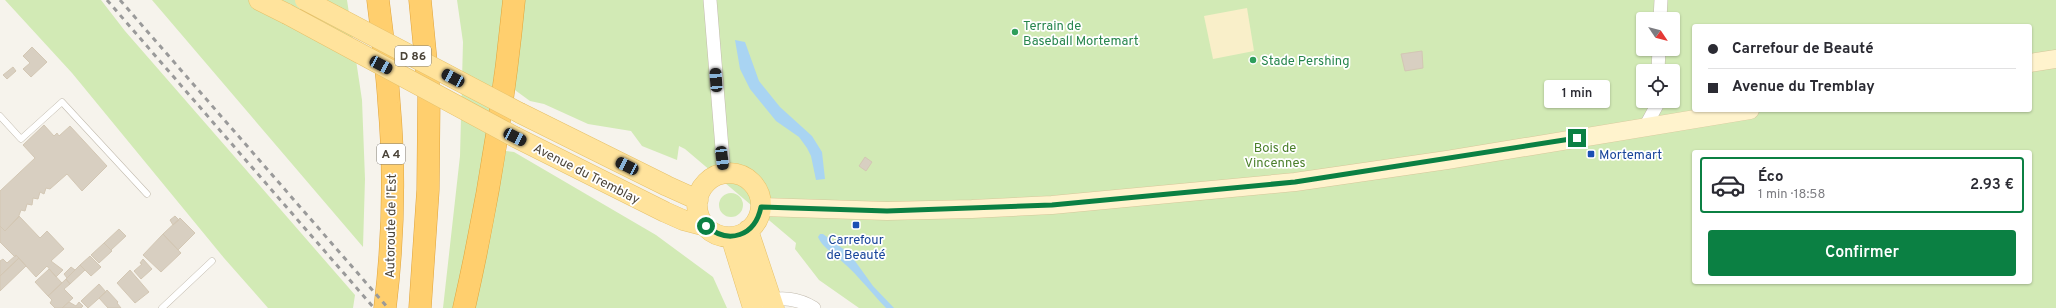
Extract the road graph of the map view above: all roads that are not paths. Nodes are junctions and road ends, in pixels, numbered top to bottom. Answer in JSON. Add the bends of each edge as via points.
{"nodes":[{"id":1,"x":259,"y":0,"type":"edge"},
{"id":2,"x":305,"y":0,"type":"edge"},
{"id":3,"x":378,"y":0,"type":"edge"},
{"id":4,"x":420,"y":0,"type":"edge"},
{"id":5,"x":514,"y":0,"type":"edge"},
{"id":6,"x":710,"y":0,"type":"edge"},
{"id":7,"x":1661,"y":0,"type":"edge"},
{"id":8,"x":1660,"y":12,"type":"edge"},
{"id":9,"x":2056,"y":59,"type":"edge"},
{"id":10,"x":2032,"y":63,"type":"edge"},
{"id":11,"x":1655,"y":108,"type":"edge"},
{"id":12,"x":1738,"y":112,"type":"edge"},
{"id":13,"x":0,"y":116,"type":"edge"},
{"id":14,"x":1645,"y":128,"type":"junction"},
{"id":15,"x":724,"y":173,"type":"junction"},
{"id":16,"x":147,"y":194,"type":"dead end"},
{"id":17,"x":698,"y":200,"type":"junction"},
{"id":18,"x":761,"y":207,"type":"junction"},
{"id":19,"x":706,"y":226,"type":"junction"},
{"id":20,"x":740,"y":234,"type":"junction"},
{"id":21,"x":212,"y":261,"type":"dead end"},
{"id":22,"x":773,"y":304,"type":"edge"},
{"id":23,"x":752,"y":306,"type":"edge"},
{"id":24,"x":162,"y":308,"type":"edge"},
{"id":25,"x":385,"y":308,"type":"edge"},
{"id":26,"x":420,"y":308,"type":"edge"},
{"id":27,"x":464,"y":308,"type":"edge"},
{"id":28,"x":814,"y":308,"type":"edge"}],
"edges":[{"from":1,"to":19,"type":"main road","name":"Avenue du Tremblay","number":"D 86","bridge":true,"via":[[515,137],[665,212]]},
{"from":2,"to":17,"type":"main road","name":"Avenue du Tremblay","number":"D 86","bridge":true,"via":[[520,113]]},
{"from":3,"to":25,"type":"highway","name":"Autoroute de l’Est","number":"A 4","via":[[390,104],[392,196],[389,279]]},
{"from":4,"to":26,"type":"highway","via":[[429,93],[428,190]]},
{"from":5,"to":27,"type":"highway","via":[[508,62],[478,244]]},
{"from":6,"to":15,"type":"street"},
{"from":7,"to":8,"type":"street"},
{"from":9,"to":10,"type":"main road"},
{"from":11,"to":14,"type":"street"},
{"from":12,"to":14,"type":"main road"},
{"from":13,"to":16,"type":"lane","via":[[21,139],[62,102]]},
{"from":14,"to":18,"type":"main road","via":[[1295,182],[1067,203],[887,211]]},
{"from":15,"to":17,"type":"main road","via":[[710,179],[704,185]]},
{"from":15,"to":18,"type":"main road","via":[[743,176],[751,181],[757,188]]},
{"from":17,"to":19,"type":"main road","via":[[698,209]]},
{"from":18,"to":20,"type":"main road","via":[[760,216]]},
{"from":19,"to":20,"type":"main road","via":[[713,232]]},
{"from":20,"to":22,"type":"main road"},
{"from":20,"to":23,"type":"main road"},
{"from":21,"to":24,"type":"lane"},
{"from":22,"to":23,"type":"street"},
{"from":22,"to":28,"type":"street","via":[[782,298]]}]}
